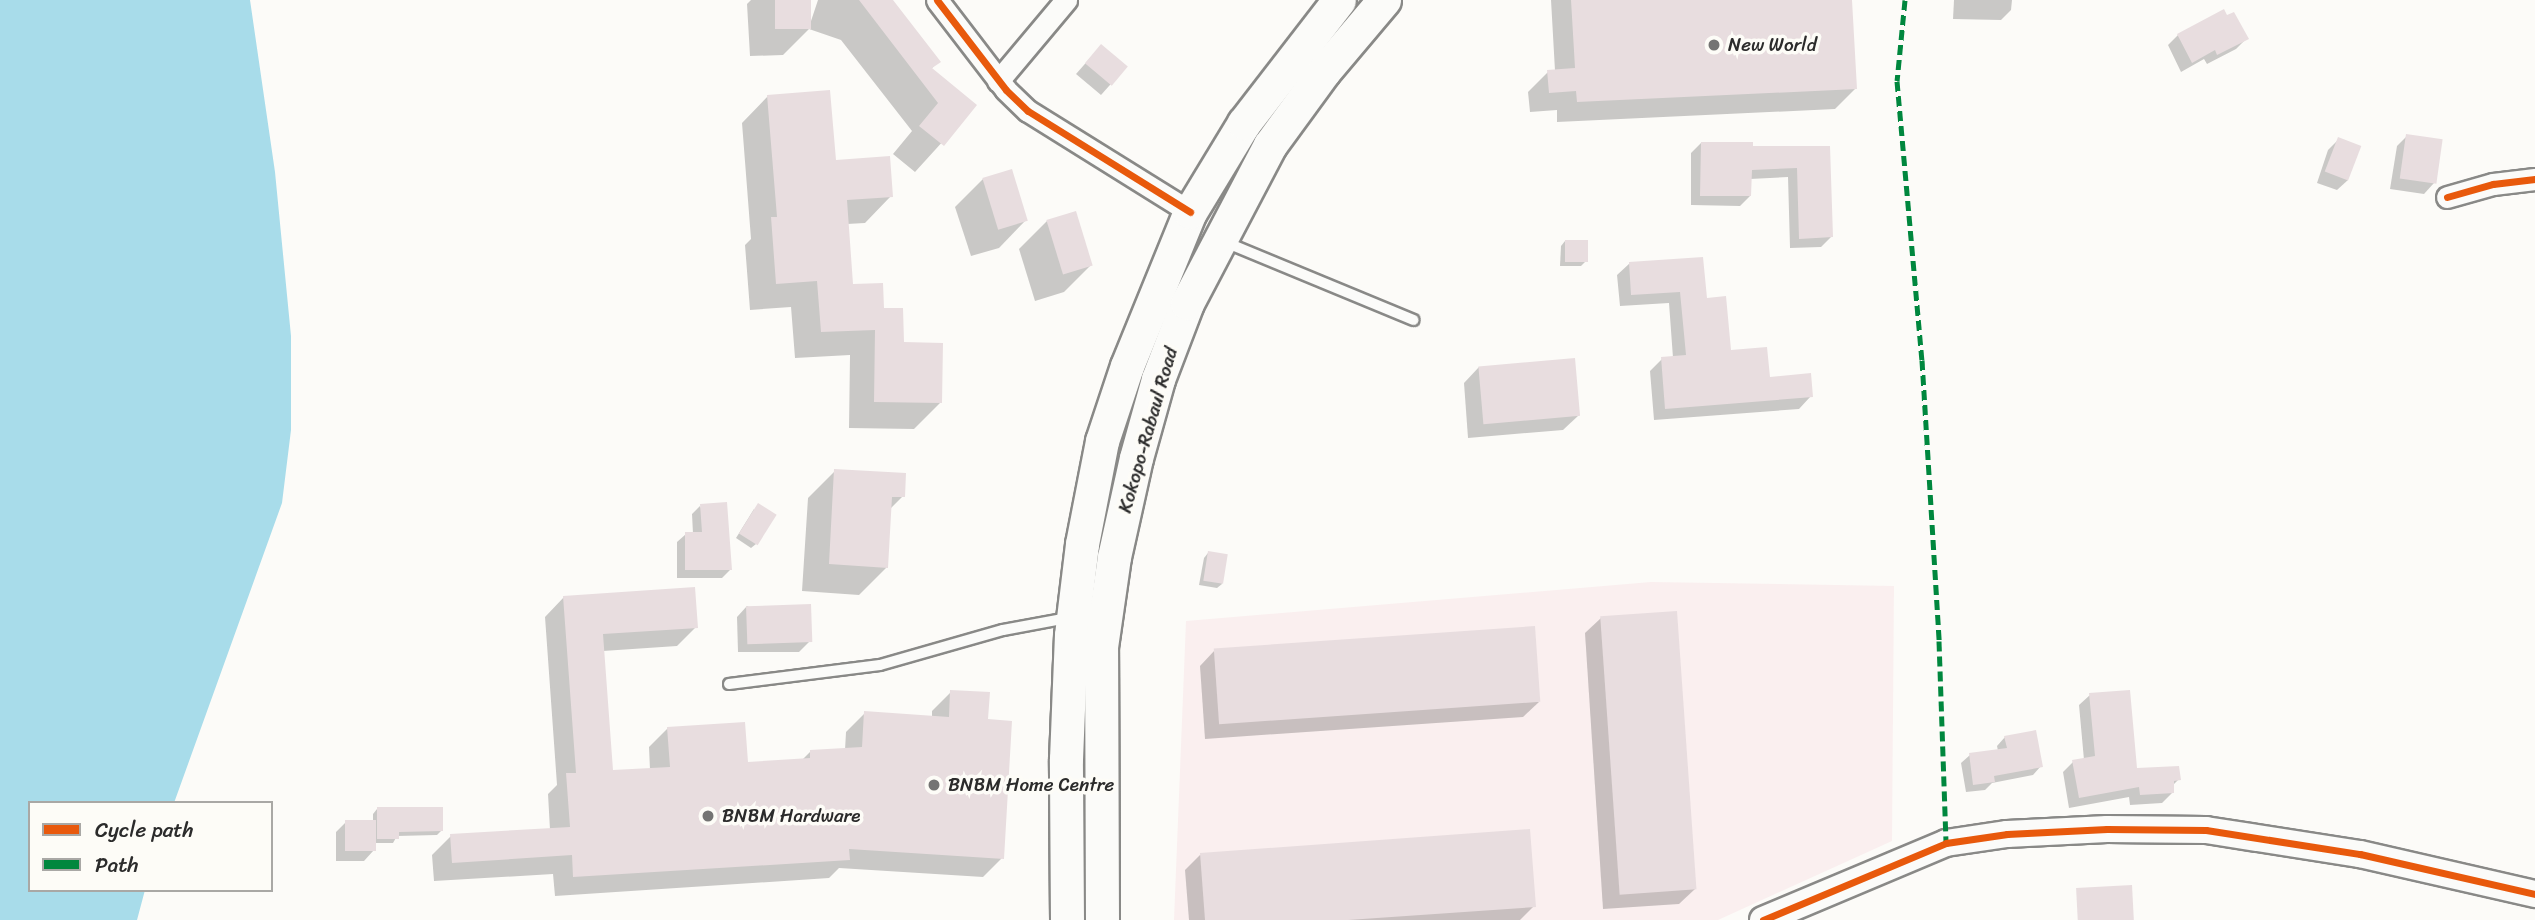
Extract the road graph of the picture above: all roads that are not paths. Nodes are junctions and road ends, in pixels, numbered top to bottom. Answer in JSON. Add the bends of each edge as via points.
{"nodes":[{"id":1,"x":937,"y":0,"type":"edge"},
{"id":2,"x":1066,"y":0,"type":"edge"},
{"id":3,"x":1339,"y":0,"type":"edge"},
{"id":4,"x":1384,"y":0,"type":"edge"},
{"id":5,"x":998,"y":81,"type":"junction"},
{"id":6,"x":2535,"y":179,"type":"edge"},
{"id":7,"x":2447,"y":197,"type":"dead end"},
{"id":8,"x":1190,"y":212,"type":"junction"},
{"id":9,"x":1219,"y":240,"type":"junction"},
{"id":10,"x":1413,"y":320,"type":"dead end"},
{"id":11,"x":1074,"y":617,"type":"junction"},
{"id":12,"x":729,"y":684,"type":"dead end"},
{"id":13,"x":2535,"y":894,"type":"edge"},
{"id":14,"x":1067,"y":920,"type":"edge"},
{"id":15,"x":1102,"y":920,"type":"edge"},
{"id":16,"x":1763,"y":920,"type":"edge"}],
"edges":[{"from":1,"to":5,"type":"street"},
{"from":2,"to":5,"type":"street"},
{"from":3,"to":8,"type":"main road","name":"Kokopo-Rabaul Road","via":[[1244,123]]},
{"from":4,"to":9,"type":"main road","name":"Kokopo-Rabaul Road","via":[[1270,145]]},
{"from":5,"to":8,"type":"street","via":[[1028,111]]},
{"from":6,"to":7,"type":"street","via":[[2493,184]]},
{"from":8,"to":11,"type":"main road","name":"Kokopo-Rabaul Road","via":[[1102,441],[1082,544]]},
{"from":9,"to":10,"type":"lane"},
{"from":9,"to":15,"type":"main road","name":"Kokopo-Rabaul Road","via":[[1187,303],[1158,379],[1114,558],[1101,647]]},
{"from":11,"to":12,"type":"lane","via":[[1003,630],[880,665]]},
{"from":11,"to":14,"type":"main road","name":"Kokopo-Rabaul Road","via":[[1066,760]]},
{"from":13,"to":16,"type":"street","via":[[2360,854],[2206,830],[2106,829],[2007,834],[1946,843]]}]}
